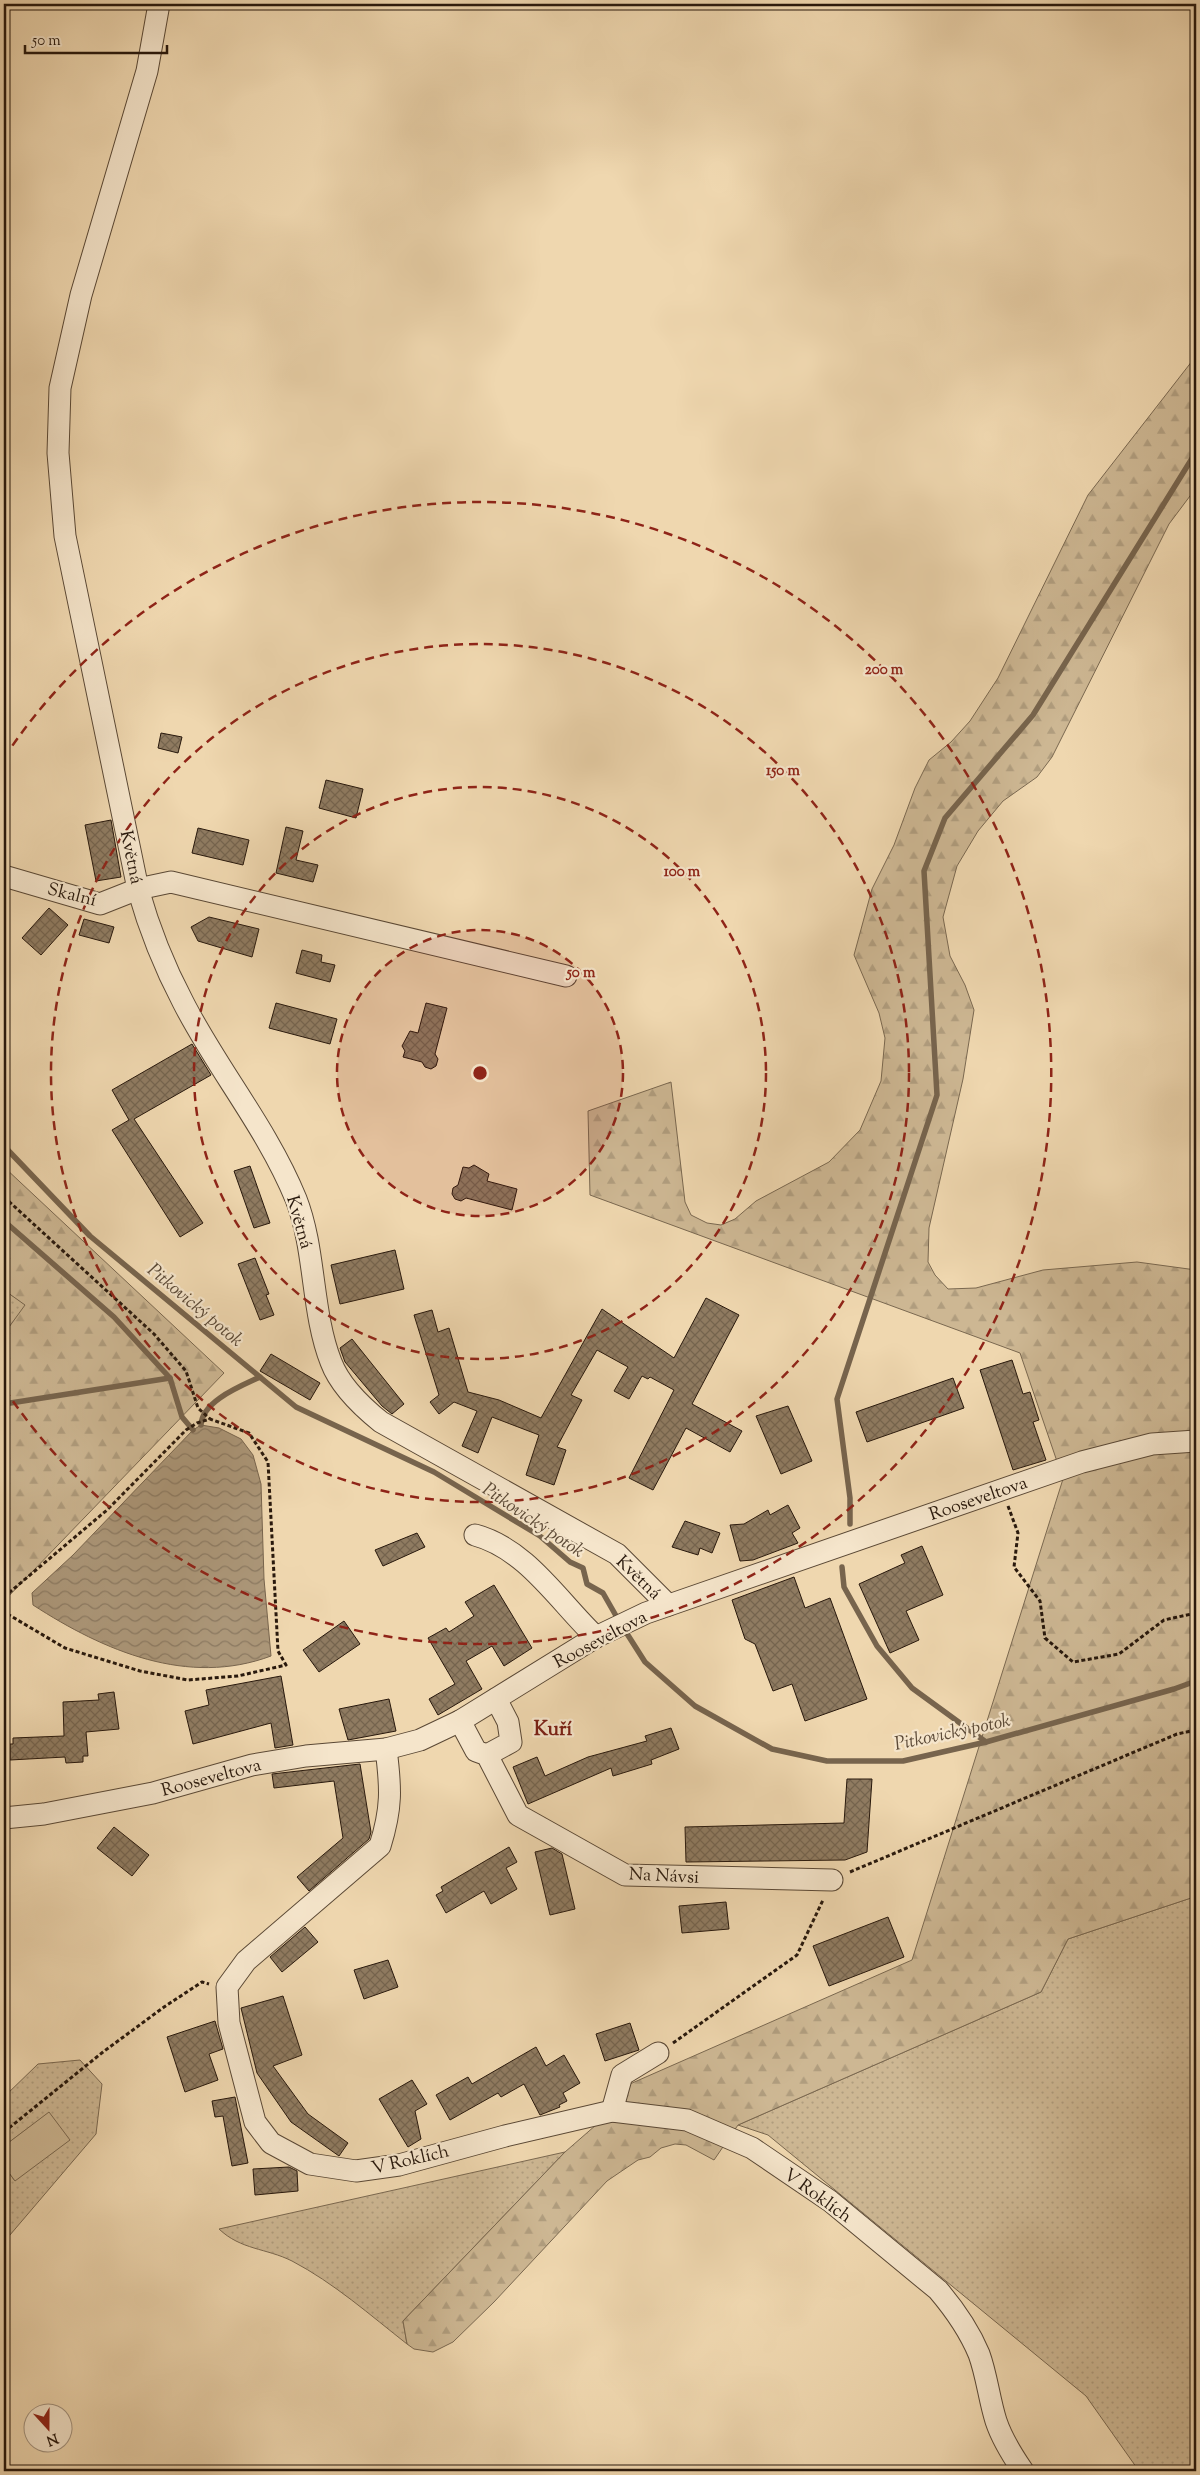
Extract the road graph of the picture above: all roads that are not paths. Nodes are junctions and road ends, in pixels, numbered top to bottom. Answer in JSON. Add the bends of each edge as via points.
{"nodes":[{"id":1,"x":159,"y":4,"type":"edge"},
{"id":2,"x":4,"y":876,"type":"edge"},
{"id":3,"x":138,"y":889,"type":"junction"},
{"id":4,"x":566,"y":976,"type":"dead end"},
{"id":5,"x":1196,"y":1441,"type":"edge"},
{"id":6,"x":475,"y":1535,"type":"dead end"},
{"id":7,"x":668,"y":1605,"type":"junction"},
{"id":8,"x":602,"y":1635,"type":"junction"},
{"id":9,"x":496,"y":1699,"type":"junction"},
{"id":10,"x":460,"y":1721,"type":"junction"},
{"id":11,"x":386,"y":1749,"type":"junction"},
{"id":12,"x":487,"y":1756,"type":"junction"},
{"id":13,"x":4,"y":1818,"type":"edge"},
{"id":14,"x":832,"y":1880,"type":"road end"},
{"id":15,"x":658,"y":2053,"type":"road end"},
{"id":16,"x":612,"y":2111,"type":"junction"},
{"id":17,"x":1022,"y":2471,"type":"edge"}],
"edges":[{"from":1,"to":3,"type":"street","name":"Květná","via":[[147,71],[80,295],[60,388],[58,452],[66,536]]},
{"from":2,"to":3,"type":"street","name":"Skalní","via":[[100,904]]},
{"from":3,"to":4,"type":"street","name":"Skalní","via":[[171,882]]},
{"from":3,"to":7,"type":"street","name":"Květná","via":[[148,924],[183,1002],[273,1151],[296,1200],[308,1243],[325,1344],[331,1363],[359,1404],[381,1422],[617,1554]]},
{"from":5,"to":7,"type":"street","name":"Rooseveltova","via":[[1152,1444],[1082,1462]]},
{"from":6,"to":8,"type":"street","via":[[494,1540],[530,1567]]},
{"from":7,"to":8,"type":"street","name":"Rooseveltova"},
{"from":8,"to":9,"type":"street","name":"Rooseveltova"},
{"from":9,"to":10,"type":"street","name":"Rooseveltova"},
{"from":9,"to":12,"type":"street","via":[[508,1722],[511,1742]]},
{"from":10,"to":11,"type":"street","name":"Rooseveltova","via":[[420,1740]]},
{"from":10,"to":12,"type":"street","name":"Na Návsi","via":[[476,1751]]},
{"from":11,"to":13,"type":"street","name":"Rooseveltova","via":[[306,1756],[252,1765],[153,1793],[44,1814]]},
{"from":11,"to":16,"type":"street","name":"V Roklích","via":[[391,1791],[389,1820],[380,1846],[246,1961],[227,1987],[229,2023],[255,2122],[271,2142],[310,2164],[356,2171],[398,2165]]},
{"from":12,"to":14,"type":"street","name":"Na Návsi","via":[[518,1815],[625,1875]]},
{"from":15,"to":16,"type":"street","via":[[622,2075]]},
{"from":16,"to":17,"type":"street","name":"V Roklích","via":[[687,2120],[752,2148],[830,2201],[938,2290],[973,2341],[984,2369],[996,2422]]}]}
